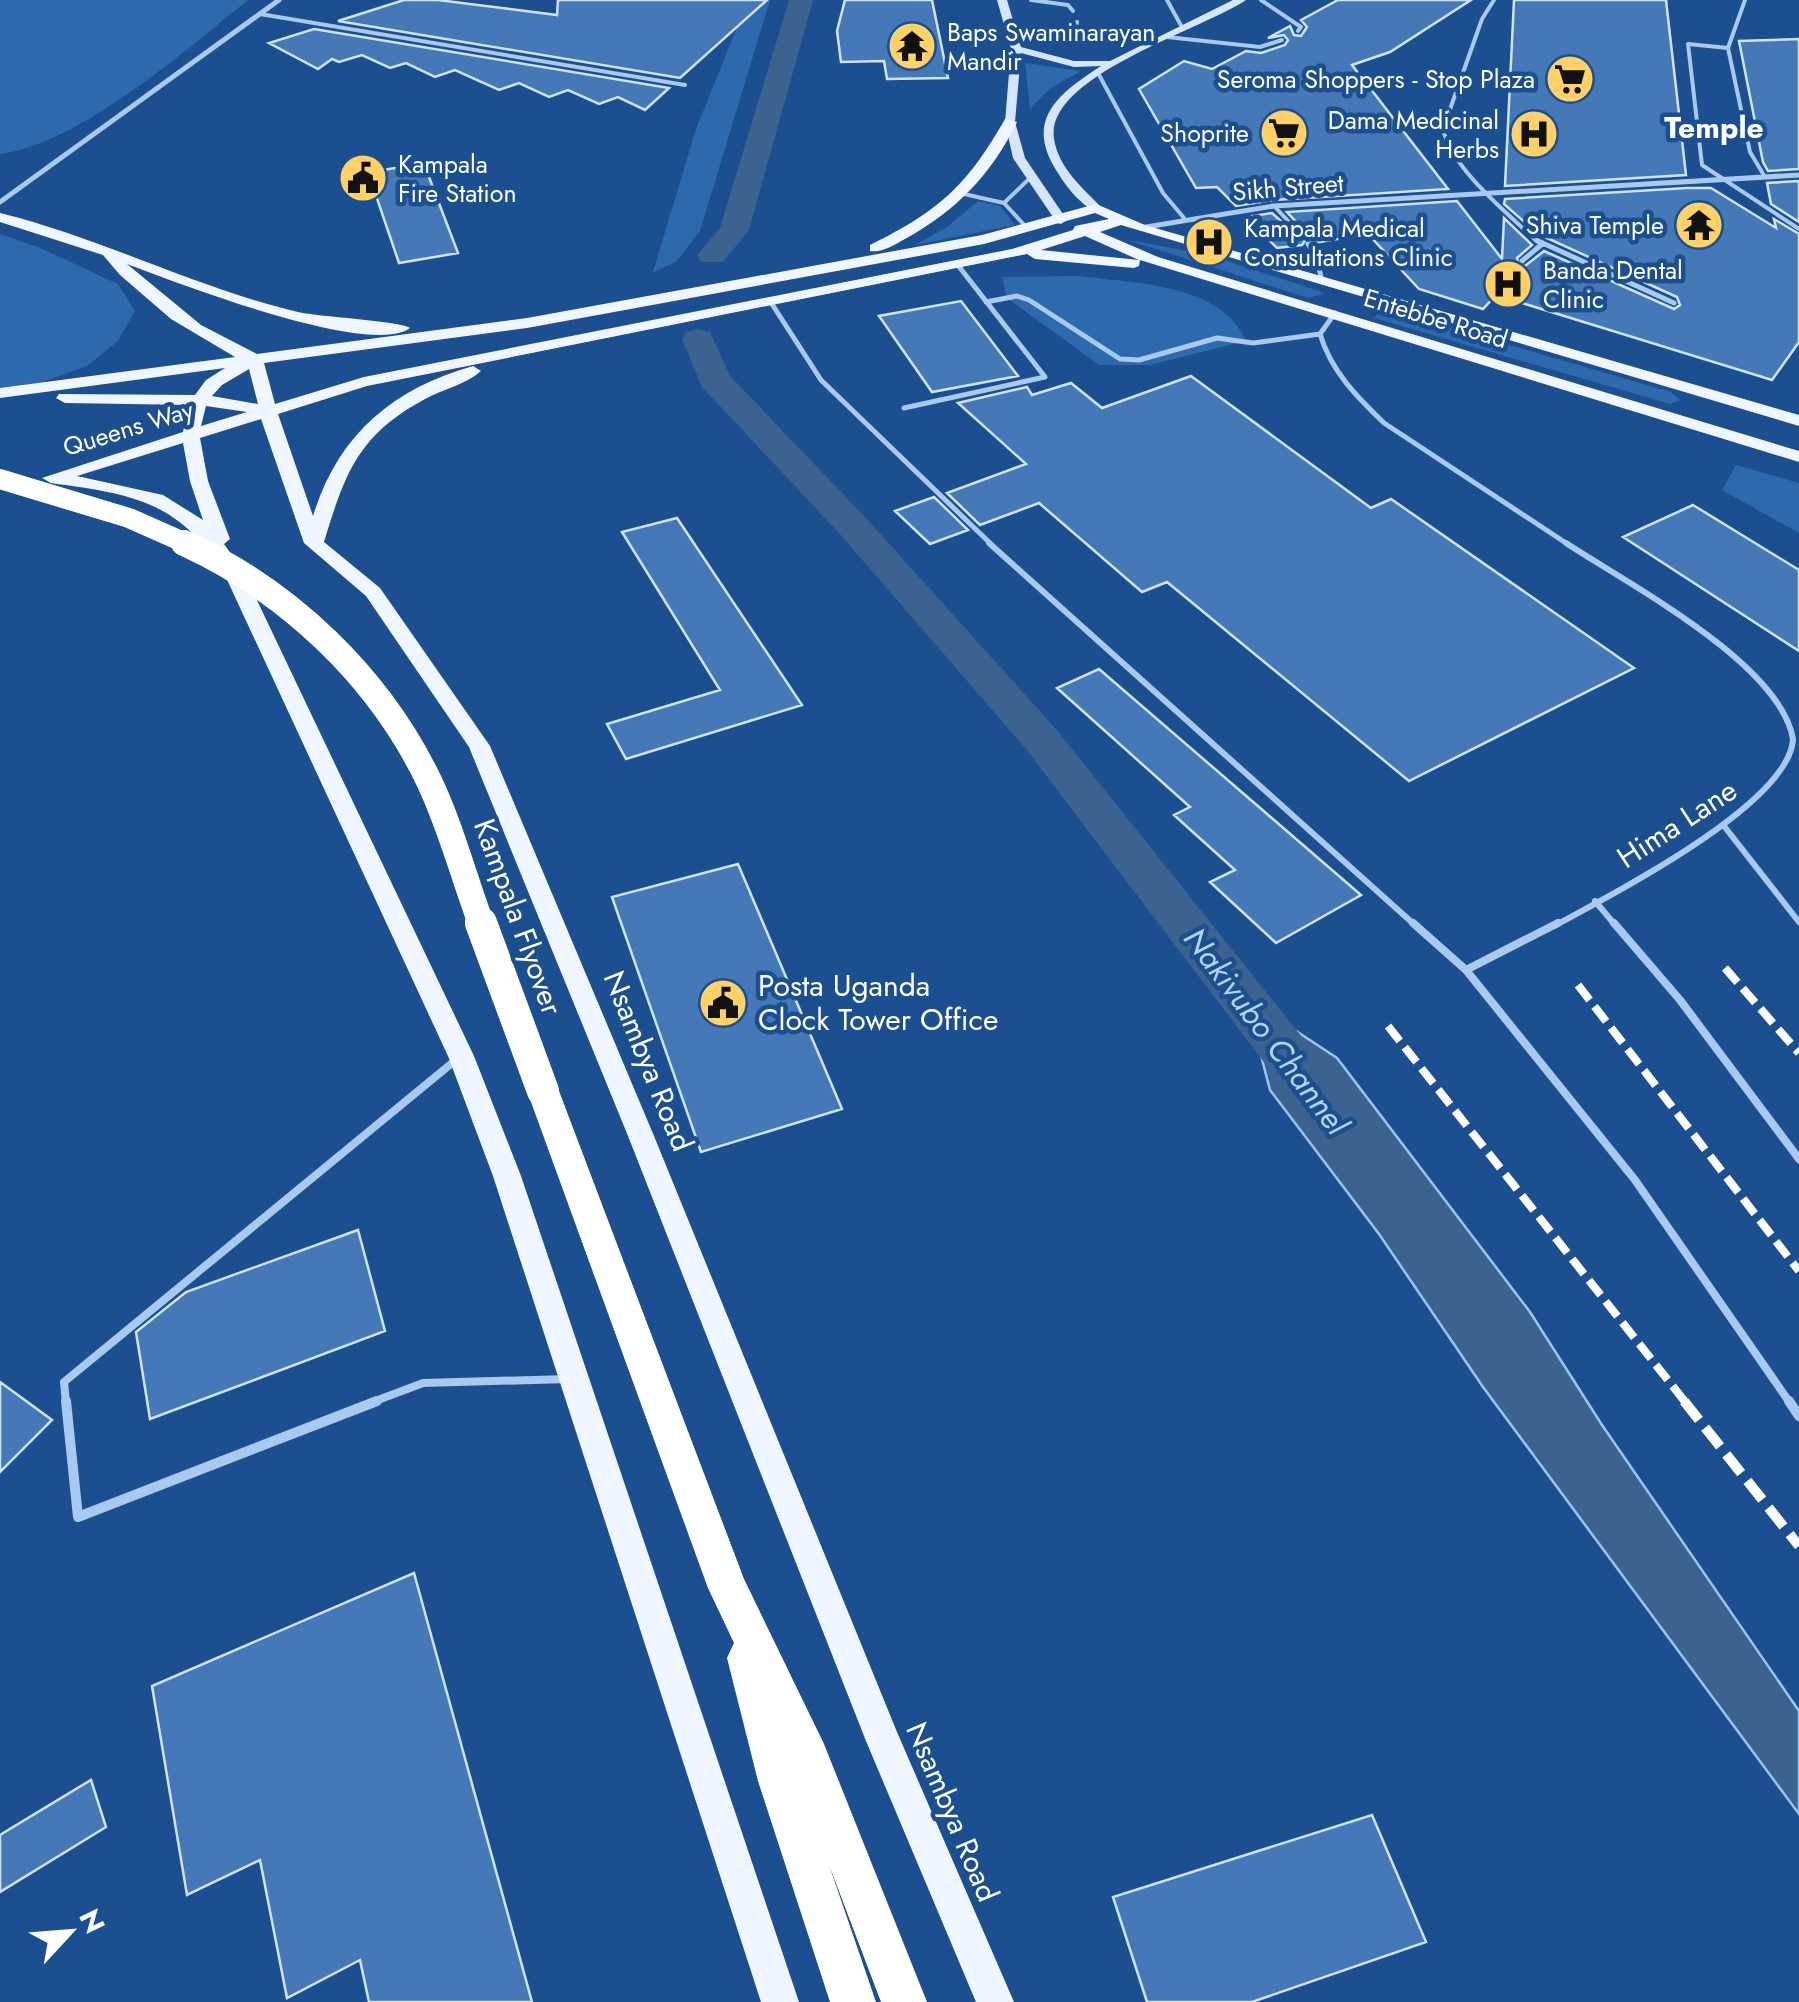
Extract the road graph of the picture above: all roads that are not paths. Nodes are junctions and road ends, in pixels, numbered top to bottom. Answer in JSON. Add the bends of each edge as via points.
{"nodes":[{"id":1,"x":279,"y":0,"type":"edge"},
{"id":2,"x":1002,"y":0,"type":"edge"},
{"id":3,"x":1031,"y":0,"type":"edge"},
{"id":4,"x":1167,"y":0,"type":"edge"},
{"id":5,"x":1241,"y":0,"type":"edge"},
{"id":6,"x":1262,"y":0,"type":"edge"},
{"id":7,"x":1494,"y":0,"type":"edge"},
{"id":8,"x":1745,"y":0,"type":"edge"},
{"id":9,"x":1073,"y":11,"type":"dead end"},
{"id":10,"x":260,"y":14,"type":"junction"},
{"id":11,"x":1076,"y":22,"type":"dead end"},
{"id":12,"x":1183,"y":29,"type":"junction"},
{"id":13,"x":1298,"y":32,"type":"dead end"},
{"id":14,"x":1012,"y":37,"type":"junction"},
{"id":15,"x":1167,"y":37,"type":"junction"},
{"id":16,"x":1282,"y":40,"type":"dead end"},
{"id":17,"x":1728,"y":48,"type":"junction"},
{"id":18,"x":1016,"y":50,"type":"junction"},
{"id":19,"x":1126,"y":58,"type":"junction"},
{"id":20,"x":1098,"y":73,"type":"junction"},
{"id":21,"x":684,"y":85,"type":"dead end"},
{"id":22,"x":1010,"y":122,"type":"junction"},
{"id":23,"x":1799,"y":175,"type":"edge"},
{"id":24,"x":1764,"y":177,"type":"junction"},
{"id":25,"x":1031,"y":178,"type":"junction"},
{"id":26,"x":1720,"y":180,"type":"junction"},
{"id":27,"x":964,"y":194,"type":"junction"},
{"id":28,"x":1486,"y":194,"type":"junction"},
{"id":29,"x":0,"y":202,"type":"edge"},
{"id":30,"x":1004,"y":203,"type":"junction"},
{"id":31,"x":1274,"y":206,"type":"junction"},
{"id":32,"x":1096,"y":208,"type":"junction"},
{"id":33,"x":0,"y":217,"type":"edge"},
{"id":34,"x":1184,"y":218,"type":"junction"},
{"id":35,"x":1061,"y":220,"type":"junction"},
{"id":36,"x":1120,"y":221,"type":"junction"},
{"id":37,"x":1291,"y":224,"type":"dead end"},
{"id":38,"x":1140,"y":228,"type":"junction"},
{"id":39,"x":1028,"y":229,"type":"junction"},
{"id":40,"x":1799,"y":229,"type":"edge"},
{"id":41,"x":1086,"y":232,"type":"junction"},
{"id":42,"x":1308,"y":244,"type":"dead end"},
{"id":43,"x":1541,"y":245,"type":"junction"},
{"id":44,"x":103,"y":248,"type":"junction"},
{"id":45,"x":1014,"y":253,"type":"junction"},
{"id":46,"x":1522,"y":262,"type":"dead end"},
{"id":47,"x":843,"y":263,"type":"junction"},
{"id":48,"x":958,"y":264,"type":"junction"},
{"id":49,"x":1181,"y":269,"type":"junction"},
{"id":50,"x":1322,"y":282,"type":"junction"},
{"id":51,"x":770,"y":301,"type":"junction"},
{"id":52,"x":986,"y":302,"type":"junction"},
{"id":53,"x":1674,"y":304,"type":"dead end"},
{"id":54,"x":1335,"y":313,"type":"junction"},
{"id":55,"x":527,"y":324,"type":"junction"},
{"id":56,"x":1320,"y":334,"type":"junction"},
{"id":57,"x":563,"y":341,"type":"junction"},
{"id":58,"x":254,"y":359,"type":"junction"},
{"id":59,"x":0,"y":396,"type":"edge"},
{"id":60,"x":201,"y":400,"type":"junction"},
{"id":61,"x":1738,"y":402,"type":"junction"},
{"id":62,"x":904,"y":408,"type":"dead end"},
{"id":63,"x":268,"y":412,"type":"junction"},
{"id":64,"x":1799,"y":420,"type":"edge"},
{"id":65,"x":192,"y":435,"type":"junction"},
{"id":66,"x":1730,"y":437,"type":"junction"},
{"id":67,"x":1799,"y":457,"type":"edge"},
{"id":68,"x":51,"y":478,"type":"junction"},
{"id":69,"x":0,"y":480,"type":"edge"},
{"id":70,"x":314,"y":543,"type":"junction"},
{"id":71,"x":230,"y":565,"type":"junction"},
{"id":72,"x":1796,"y":749,"type":"edge"},
{"id":73,"x":1724,"y":826,"type":"junction"},
{"id":74,"x":1594,"y":901,"type":"junction"},
{"id":75,"x":1799,"y":922,"type":"edge"},
{"id":76,"x":1466,"y":970,"type":"junction"},
{"id":77,"x":461,"y":1056,"type":"junction"},
{"id":78,"x":1799,"y":1159,"type":"edge"},
{"id":79,"x":574,"y":1378,"type":"junction"},
{"id":80,"x":1799,"y":1416,"type":"edge"},
{"id":81,"x":728,"y":1588,"type":"junction"},
{"id":82,"x":780,"y":2002,"type":"edge"},
{"id":83,"x":854,"y":2002,"type":"edge"},
{"id":84,"x":904,"y":2002,"type":"edge"},
{"id":85,"x":994,"y":2002,"type":"edge"}],
"edges":[{"from":1,"to":10,"type":"street"},
{"from":2,"to":14,"type":"main road"},
{"from":3,"to":9,"type":"lane"},
{"from":4,"to":12,"type":"lane"},
{"from":5,"to":12,"type":"main road"},
{"from":6,"to":13,"type":"lane","via":[[1301,27]]},
{"from":7,"to":28,"type":"lane","via":[[1444,129],[1446,142]]},
{"from":8,"to":17,"type":"lane"},
{"from":10,"to":21,"type":"lane"},
{"from":10,"to":29,"type":"street"},
{"from":11,"to":14,"type":"lane","via":[[1076,30]]},
{"from":12,"to":15,"type":"main road"},
{"from":14,"to":18,"type":"main road"},
{"from":15,"to":16,"type":"lane","via":[[1260,47]]},
{"from":15,"to":19,"type":"main road"},
{"from":17,"to":24,"type":"lane","via":[[1750,152]]},
{"from":17,"to":26,"type":"lane","via":[[1688,44],[1702,165]]},
{"from":18,"to":19,"type":"main road","via":[[1074,64]]},
{"from":18,"to":22,"type":"main road"},
{"from":19,"to":20,"type":"main road"},
{"from":20,"to":32,"type":"main road","via":[[1080,82],[1048,126],[1052,154]]},
{"from":20,"to":34,"type":"lane"},
{"from":22,"to":25,"type":"main road"},
{"from":22,"to":27,"type":"main road","via":[[998,152]]},
{"from":23,"to":24,"type":"street","name":"Sikh Street"},
{"from":24,"to":26,"type":"street","name":"Sikh Street"},
{"from":25,"to":30,"type":"lane"},
{"from":25,"to":35,"type":"main road"},
{"from":26,"to":28,"type":"street","name":"Sikh Street"},
{"from":26,"to":40,"type":"lane"},
{"from":27,"to":30,"type":"lane"},
{"from":27,"to":47,"type":"main road","via":[[925,224]]},
{"from":28,"to":31,"type":"street","name":"Sikh Street"},
{"from":28,"to":43,"type":"lane"},
{"from":30,"to":39,"type":"lane"},
{"from":31,"to":34,"type":"street","name":"Sikh Street"},
{"from":31,"to":37,"type":"lane"},
{"from":32,"to":35,"type":"main road"},
{"from":32,"to":36,"type":"main road","name":"Entebbe Road"},
{"from":33,"to":44,"type":"main road"},
{"from":34,"to":38,"type":"street","name":"Sikh Street"},
{"from":35,"to":39,"type":"main road"},
{"from":35,"to":41,"type":"main road","name":"Entebbe Road"},
{"from":36,"to":38,"type":"main road","name":"Entebbe Road"},
{"from":36,"to":41,"type":"main road"},
{"from":38,"to":50,"type":"main road","name":"Entebbe Road"},
{"from":39,"to":47,"type":"main road"},
{"from":41,"to":45,"type":"main road"},
{"from":41,"to":49,"type":"main road","name":"Entebbe Road"},
{"from":42,"to":50,"type":"lane"},
{"from":43,"to":46,"type":"lane"},
{"from":43,"to":53,"type":"lane"},
{"from":44,"to":55,"type":"main road","via":[[211,292],[314,320],[390,329]]},
{"from":44,"to":58,"type":"main road","via":[[146,292]]},
{"from":45,"to":48,"type":"main road"},
{"from":45,"to":49,"type":"main road"},
{"from":47,"to":55,"type":"main road"},
{"from":48,"to":51,"type":"main road"},
{"from":48,"to":52,"type":"lane"},
{"from":49,"to":54,"type":"main road","name":"Entebbe Road"},
{"from":50,"to":61,"type":"main road","name":"Entebbe Road"},
{"from":51,"to":57,"type":"main road"},
{"from":51,"to":76,"type":"lane","via":[[821,380],[1032,584]]},
{"from":52,"to":56,"type":"lane","via":[[1029,300],[1120,359],[1217,338],[1253,343]]},
{"from":52,"to":62,"type":"lane","via":[[1045,377]]},
{"from":54,"to":56,"type":"lane"},
{"from":54,"to":66,"type":"main road","name":"Entebbe Road"},
{"from":55,"to":58,"type":"main road"},
{"from":56,"to":72,"type":"lane","name":"Hima Lane","via":[[1324,356],[1384,423],[1707,635],[1764,686],[1790,724]]},
{"from":57,"to":63,"type":"main road","name":"Queens Way","via":[[364,382]]},
{"from":57,"to":70,"type":"main road","via":[[404,402],[345,457]]},
{"from":58,"to":59,"type":"main road"},
{"from":58,"to":60,"type":"main road","via":[[213,384]]},
{"from":58,"to":63,"type":"main road","name":"Nsambya Road"},
{"from":59,"to":60,"type":"main road"},
{"from":60,"to":63,"type":"main road"},
{"from":60,"to":65,"type":"main road"},
{"from":61,"to":64,"type":"main road","name":"Entebbe Road"},
{"from":61,"to":66,"type":"main road"},
{"from":63,"to":65,"type":"main road","name":"Queens Way"},
{"from":63,"to":70,"type":"main road","name":"Nsambya Road"},
{"from":65,"to":68,"type":"main road","name":"Queens Way"},
{"from":65,"to":71,"type":"main road","via":[[192,465]]},
{"from":66,"to":67,"type":"main road","name":"Entebbe Road"},
{"from":68,"to":69,"type":"main road","name":"Queens Way"},
{"from":68,"to":71,"type":"main road","via":[[109,485],[171,504],[213,537]]},
{"from":69,"to":81,"type":"highway","name":"Kampala Flyover","bridge":true,"via":[[140,520],[210,555],[288,603],[386,710],[426,776]]},
{"from":70,"to":85,"type":"main road","name":"Nsambya Road","via":[[373,592],[479,746]]},
{"from":71,"to":77,"type":"main road"},
{"from":72,"to":73,"type":"lane","name":"Hima Lane","via":[[1765,793]]},
{"from":73,"to":74,"type":"lane","name":"Hima Lane"},
{"from":73,"to":75,"type":"lane"},
{"from":74,"to":76,"type":"lane","name":"Hima Lane"},
{"from":74,"to":78,"type":"lane","via":[[1680,1000]]},
{"from":76,"to":80,"type":"lane","via":[[1634,1180]]},
{"from":77,"to":79,"type":"main road"},
{"from":77,"to":79,"type":"lane","via":[[64,1382],[78,1517],[422,1384]]},
{"from":79,"to":82,"type":"main road"},
{"from":81,"to":83,"type":"highway","via":[[779,1781]]},
{"from":81,"to":84,"type":"highway","via":[[809,1759]]}]}
